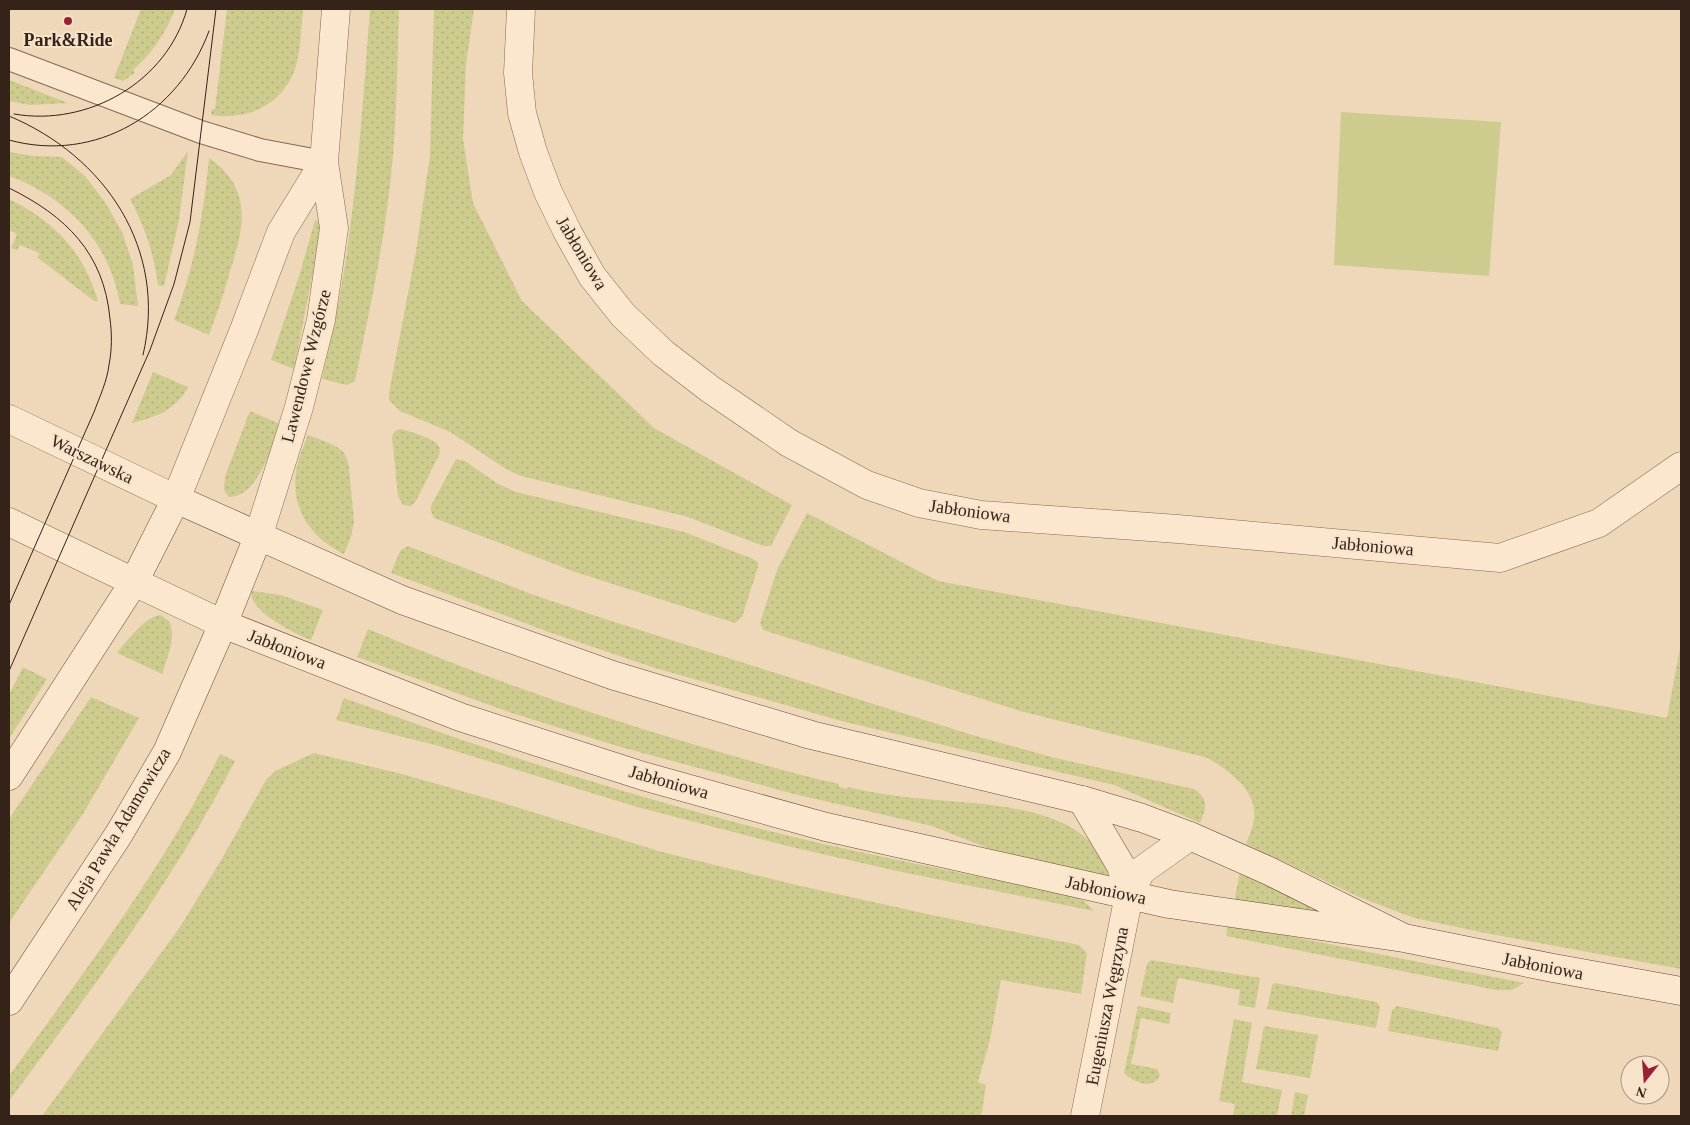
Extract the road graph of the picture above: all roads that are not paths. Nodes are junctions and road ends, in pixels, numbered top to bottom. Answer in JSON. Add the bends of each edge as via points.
{"nodes":[{"id":1,"x":336,"y":9,"type":"edge"},
{"id":2,"x":521,"y":9,"type":"edge"},
{"id":3,"x":9,"y":59,"type":"edge"},
{"id":4,"x":324,"y":162,"type":"junction"},
{"id":5,"x":9,"y":419,"type":"edge"},
{"id":6,"x":1681,"y":466,"type":"edge"},
{"id":7,"x":176,"y":499,"type":"junction"},
{"id":8,"x":9,"y":522,"type":"edge"},
{"id":9,"x":258,"y":537,"type":"junction"},
{"id":10,"x":134,"y":582,"type":"junction"},
{"id":11,"x":223,"y":624,"type":"junction"},
{"id":12,"x":9,"y":776,"type":"edge"},
{"id":13,"x":1082,"y":800,"type":"junction"},
{"id":14,"x":1190,"y":836,"type":"junction"},
{"id":15,"x":1129,"y":896,"type":"junction"},
{"id":16,"x":1404,"y":938,"type":"junction"},
{"id":17,"x":1681,"y":991,"type":"edge"},
{"id":18,"x":9,"y":1001,"type":"edge"},
{"id":19,"x":1085,"y":1116,"type":"edge"}],
"edges":[{"from":1,"to":4,"type":"main road","name":"Lawendowe Wzgórze"},
{"from":2,"to":6,"type":"main road","name":"Jabłoniowa","via":[[518,73],[522,113],[548,192],[592,276],[630,321],[663,353],[710,389],[789,443],[867,485],[919,503],[981,515],[1500,558],[1599,522]]},
{"from":3,"to":4,"type":"lane","via":[[201,132],[260,150]]},
{"from":4,"to":7,"type":"main road","name":"Lawendowe Wzgórze","via":[[281,232]]},
{"from":4,"to":9,"type":"main road","name":"Lawendowe Wzgórze","via":[[334,228],[321,320],[299,407]]},
{"from":5,"to":7,"type":"main road","name":"Warszawska"},
{"from":7,"to":9,"type":"main road","name":"Jabłoniowa"},
{"from":7,"to":10,"type":"main road"},
{"from":8,"to":10,"type":"main road"},
{"from":9,"to":11,"type":"main road","name":"Aleja Pawła Adamowicza"},
{"from":9,"to":13,"type":"main road","name":"Jabłoniowa","via":[[402,600],[612,675],[811,734]]},
{"from":10,"to":11,"type":"main road","name":"Jabłoniowa"},
{"from":10,"to":12,"type":"main road"},
{"from":11,"to":15,"type":"main road","name":"Jabłoniowa","via":[[460,717],[643,776],[826,826]]},
{"from":11,"to":18,"type":"main road","name":"Aleja Pawła Adamowicza","via":[[167,752],[119,834]]},
{"from":13,"to":14,"type":"main road","name":"Jabłoniowa"},
{"from":13,"to":15,"type":"main road","name":"Eugeniusza Węgrzyna","via":[[1121,866]]},
{"from":14,"to":15,"type":"main road","name":"Eugeniusza Węgrzyna","via":[[1141,871]]},
{"from":14,"to":16,"type":"main road","name":"Jabłoniowa"},
{"from":15,"to":16,"type":"main road","name":"Jabłoniowa"},
{"from":15,"to":19,"type":"main road","name":"Eugeniusza Węgrzyna"},
{"from":16,"to":17,"type":"main road","name":"Jabłoniowa"}]}
